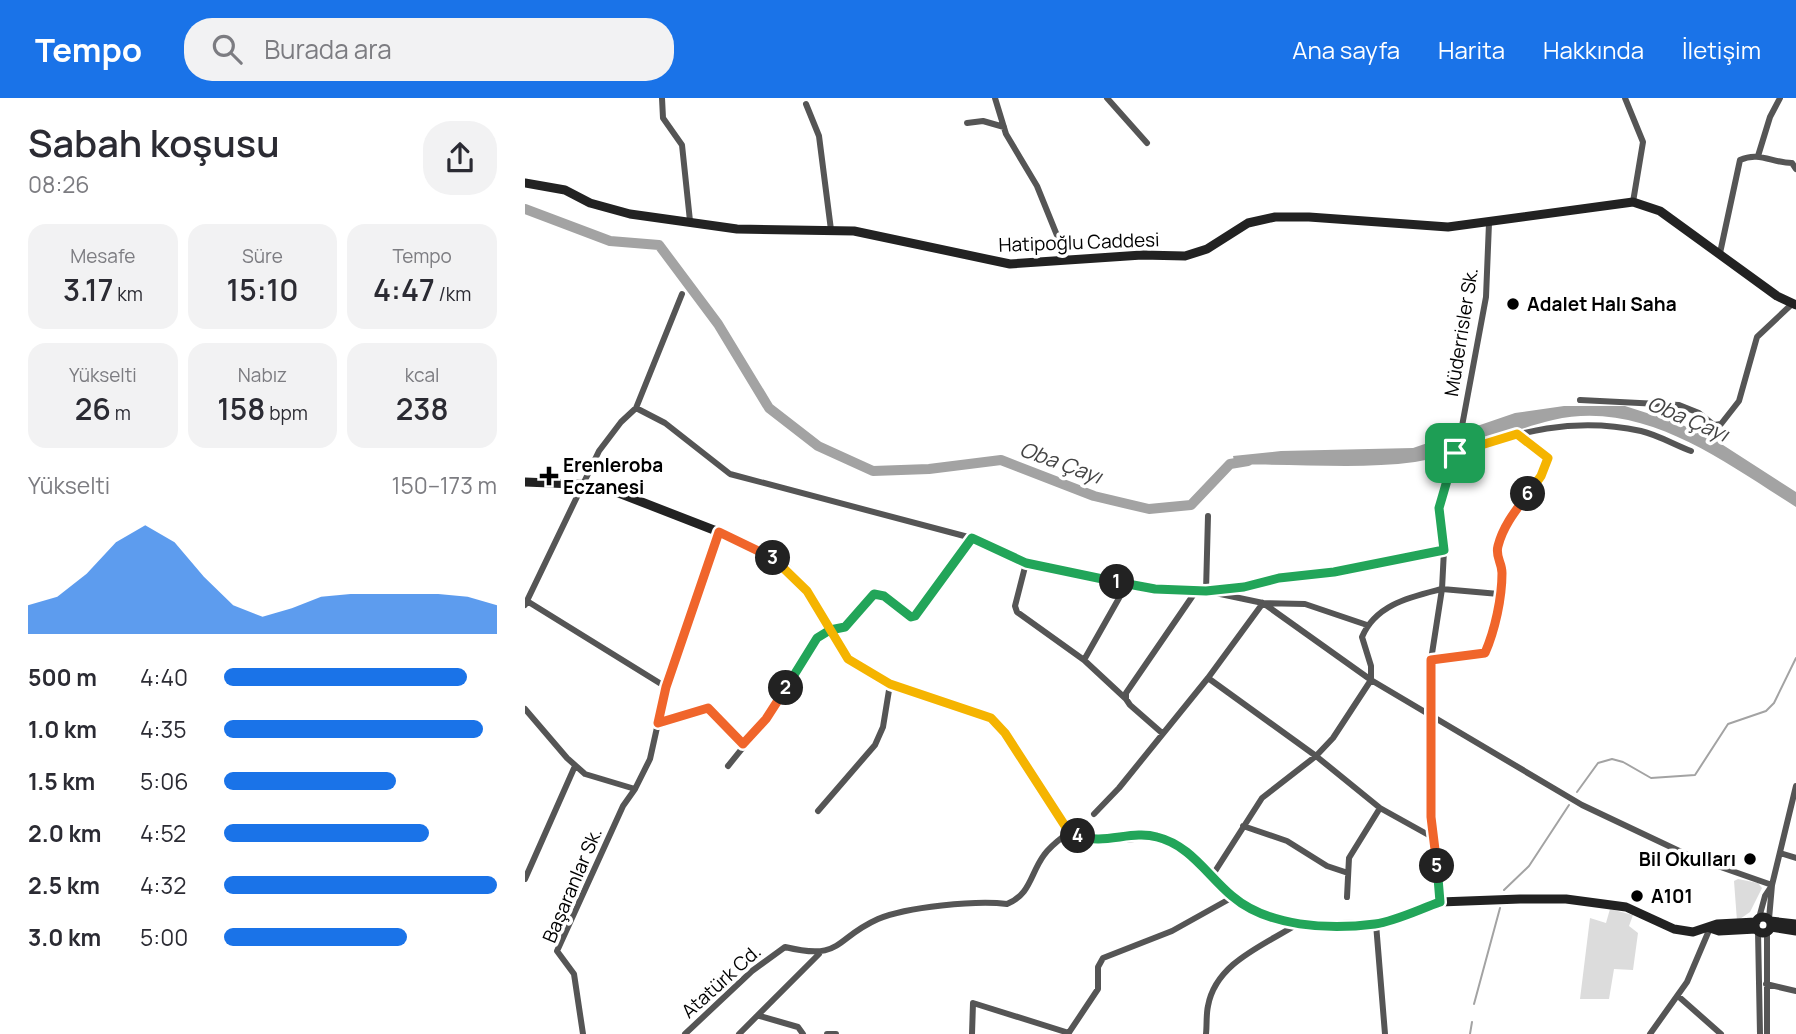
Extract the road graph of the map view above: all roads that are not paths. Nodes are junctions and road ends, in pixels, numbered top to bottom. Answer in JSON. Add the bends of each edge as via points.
{"nodes":[{"id":1,"x":662,"y":98,"type":"edge"},
{"id":2,"x":996,"y":98,"type":"edge"},
{"id":3,"x":1107,"y":98,"type":"edge"},
{"id":4,"x":1625,"y":98,"type":"edge"},
{"id":5,"x":1780,"y":98,"type":"edge"},
{"id":6,"x":806,"y":104,"type":"dead end"},
{"id":7,"x":967,"y":123,"type":"dead end"},
{"id":8,"x":1004,"y":127,"type":"junction"},
{"id":9,"x":1147,"y":143,"type":"dead end"},
{"id":10,"x":1758,"y":156,"type":"junction"},
{"id":11,"x":1796,"y":169,"type":"edge"},
{"id":12,"x":525,"y":183,"type":"edge"},
{"id":13,"x":1633,"y":202,"type":"junction"},
{"id":14,"x":690,"y":221,"type":"junction"},
{"id":15,"x":1489,"y":223,"type":"junction"},
{"id":16,"x":831,"y":230,"type":"junction"},
{"id":17,"x":1720,"y":253,"type":"junction"},
{"id":18,"x":1067,"y":260,"type":"junction"},
{"id":19,"x":682,"y":294,"type":"dead end"},
{"id":20,"x":1794,"y":304,"type":"edge"},
{"id":21,"x":1580,"y":400,"type":"dead end"},
{"id":22,"x":636,"y":408,"type":"junction"},
{"id":23,"x":1517,"y":434,"type":"junction"},
{"id":24,"x":1691,"y":451,"type":"dead end"},
{"id":25,"x":1455,"y":453,"type":"junction"},
{"id":26,"x":525,"y":482,"type":"edge"},
{"id":27,"x":581,"y":484,"type":"junction"},
{"id":28,"x":1209,"y":516,"type":"dead end"},
{"id":29,"x":719,"y":532,"type":"junction"},
{"id":30,"x":972,"y":538,"type":"junction"},
{"id":31,"x":1444,"y":550,"type":"junction"},
{"id":32,"x":1026,"y":563,"type":"junction"},
{"id":33,"x":1127,"y":584,"type":"junction"},
{"id":34,"x":1442,"y":589,"type":"junction"},
{"id":35,"x":1196,"y":591,"type":"junction"},
{"id":36,"x":1206,"y":591,"type":"junction"},
{"id":37,"x":1499,"y":594,"type":"junction"},
{"id":38,"x":526,"y":603,"type":"edge"},
{"id":39,"x":1263,"y":603,"type":"junction"},
{"id":40,"x":1367,"y":625,"type":"junction"},
{"id":41,"x":830,"y":630,"type":"junction"},
{"id":42,"x":1084,"y":660,"type":"junction"},
{"id":43,"x":1431,"y":660,"type":"junction"},
{"id":44,"x":1207,"y":678,"type":"junction"},
{"id":45,"x":1371,"y":680,"type":"junction"},
{"id":46,"x":890,"y":684,"type":"junction"},
{"id":47,"x":666,"y":687,"type":"junction"},
{"id":48,"x":1126,"y":699,"type":"junction"},
{"id":49,"x":525,"y":709,"type":"edge"},
{"id":50,"x":1431,"y":717,"type":"junction"},
{"id":51,"x":658,"y":723,"type":"junction"},
{"id":52,"x":1162,"y":733,"type":"junction"},
{"id":53,"x":743,"y":744,"type":"junction"},
{"id":54,"x":1316,"y":756,"type":"junction"},
{"id":55,"x":575,"y":766,"type":"junction"},
{"id":56,"x":728,"y":766,"type":"dead end"},
{"id":57,"x":1796,"y":786,"type":"edge"},
{"id":58,"x":635,"y":789,"type":"junction"},
{"id":59,"x":1380,"y":808,"type":"junction"},
{"id":60,"x":818,"y":811,"type":"dead end"},
{"id":61,"x":1094,"y":814,"type":"dead end"},
{"id":62,"x":1243,"y":826,"type":"junction"},
{"id":63,"x":1069,"y":832,"type":"junction"},
{"id":64,"x":1434,"y":838,"type":"junction"},
{"id":65,"x":1780,"y":853,"type":"junction"},
{"id":66,"x":1796,"y":858,"type":"edge"},
{"id":67,"x":1348,"y":873,"type":"junction"},
{"id":68,"x":1212,"y":876,"type":"junction"},
{"id":69,"x":525,"y":879,"type":"edge"},
{"id":70,"x":1772,"y":885,"type":"junction"},
{"id":71,"x":1233,"y":897,"type":"junction"},
{"id":72,"x":1347,"y":897,"type":"dead end"},
{"id":73,"x":1440,"y":902,"type":"junction"},
{"id":74,"x":1299,"y":923,"type":"junction"},
{"id":75,"x":1376,"y":924,"type":"junction"},
{"id":76,"x":1796,"y":924,"type":"edge"},
{"id":77,"x":1763,"y":925,"type":"junction"},
{"id":78,"x":1710,"y":928,"type":"junction"},
{"id":79,"x":1796,"y":931,"type":"edge"},
{"id":80,"x":819,"y":954,"type":"junction"},
{"id":81,"x":1766,"y":984,"type":"junction"},
{"id":82,"x":1796,"y":991,"type":"edge"},
{"id":83,"x":1678,"y":996,"type":"junction"},
{"id":84,"x":760,"y":1016,"type":"junction"},
{"id":85,"x":1068,"y":1033,"type":"edge"},
{"id":86,"x":583,"y":1034,"type":"edge"},
{"id":87,"x":685,"y":1034,"type":"edge"},
{"id":88,"x":739,"y":1034,"type":"edge"},
{"id":89,"x":803,"y":1034,"type":"edge"},
{"id":90,"x":827,"y":1034,"type":"edge"},
{"id":91,"x":835,"y":1034,"type":"edge"},
{"id":92,"x":972,"y":1034,"type":"edge"},
{"id":93,"x":1206,"y":1034,"type":"edge"},
{"id":94,"x":1385,"y":1034,"type":"edge"},
{"id":95,"x":1650,"y":1034,"type":"edge"},
{"id":96,"x":1721,"y":1034,"type":"edge"},
{"id":97,"x":1760,"y":1034,"type":"edge"},
{"id":98,"x":1767,"y":1034,"type":"edge"}],
"edges":[{"from":1,"to":14,"type":"street","via":[[663,118],[682,145]]},
{"from":2,"to":8,"type":"street"},
{"from":3,"to":9,"type":"street"},
{"from":4,"to":13,"type":"street","via":[[1643,142]]},
{"from":5,"to":10,"type":"street"},
{"from":6,"to":16,"type":"street","via":[[818,136]]},
{"from":7,"to":8,"type":"street","via":[[983,121]]},
{"from":8,"to":18,"type":"street","via":[[1015,154],[1037,186]]},
{"from":10,"to":11,"type":"street","via":[[1792,163]]},
{"from":10,"to":17,"type":"street","via":[[1740,160]]},
{"from":12,"to":14,"type":"street","name":"Hatipoğlu Caddesi","via":[[565,190],[605,208]]},
{"from":13,"to":15,"type":"street","name":"Hatipoğlu Caddesi"},
{"from":13,"to":17,"type":"street","via":[[1660,211]]},
{"from":14,"to":16,"type":"street","name":"Hatipoğlu Caddesi","via":[[737,229]]},
{"from":15,"to":18,"type":"street","name":"Hatipoğlu Caddesi","via":[[1448,227],[1275,217],[1248,223],[1207,249],[1185,256]]},
{"from":15,"to":25,"type":"street","name":"Müderrisler Sk.","via":[[1486,297]]},
{"from":16,"to":18,"type":"street","name":"Hatipoğlu Caddesi","via":[[889,237],[986,261]]},
{"from":17,"to":20,"type":"street"},
{"from":19,"to":22,"type":"street"},
{"from":20,"to":21,"type":"street","via":[[1757,337],[1739,401],[1721,424],[1714,425],[1679,405]]},
{"from":22,"to":27,"type":"street","via":[[599,452]]},
{"from":22,"to":30,"type":"street","via":[[665,424],[730,474]]},
{"from":23,"to":24,"type":"street","via":[[1593,423],[1642,432]]},
{"from":23,"to":25,"type":"street"},
{"from":23,"to":37,"type":"street","via":[[1548,458],[1541,476],[1510,517],[1498,545]]},
{"from":25,"to":31,"type":"street","name":"Müderrisler Sk.","via":[[1439,508]]},
{"from":26,"to":27,"type":"street"},
{"from":27,"to":29,"type":"street","via":[[598,485]]},
{"from":27,"to":38,"type":"street"},
{"from":28,"to":36,"type":"street"},
{"from":29,"to":41,"type":"street","via":[[780,561],[807,591]]},
{"from":29,"to":47,"type":"street"},
{"from":30,"to":32,"type":"street"},
{"from":30,"to":41,"type":"street","via":[[915,616],[879,593],[845,627]]},
{"from":31,"to":34,"type":"street","name":"Müderrisler Sk."},
{"from":31,"to":36,"type":"street"},
{"from":32,"to":33,"type":"street"},
{"from":32,"to":42,"type":"street","via":[[1017,612]]},
{"from":33,"to":35,"type":"street"},
{"from":33,"to":42,"type":"street"},
{"from":34,"to":37,"type":"street"},
{"from":34,"to":40,"type":"street","via":[[1399,599]]},
{"from":34,"to":43,"type":"street","name":"Müderrisler Sk."},
{"from":35,"to":36,"type":"street"},
{"from":35,"to":48,"type":"street"},
{"from":36,"to":39,"type":"street"},
{"from":37,"to":43,"type":"street","via":[[1485,653]]},
{"from":38,"to":47,"type":"street"},
{"from":39,"to":40,"type":"street","via":[[1305,604]]},
{"from":39,"to":44,"type":"street"},
{"from":39,"to":45,"type":"street"},
{"from":40,"to":45,"type":"street","via":[[1361,637]]},
{"from":41,"to":46,"type":"street","via":[[848,659]]},
{"from":41,"to":53,"type":"street","via":[[817,638],[773,709]]},
{"from":42,"to":48,"type":"street"},
{"from":43,"to":50,"type":"street","name":"Müderrisler Sk."},
{"from":44,"to":52,"type":"street"},
{"from":44,"to":54,"type":"street"},
{"from":45,"to":50,"type":"street"},
{"from":45,"to":54,"type":"street"},
{"from":46,"to":60,"type":"street","via":[[875,745]]},
{"from":46,"to":63,"type":"street","via":[[991,718]]},
{"from":47,"to":51,"type":"street"},
{"from":48,"to":52,"type":"street"},
{"from":49,"to":55,"type":"street"},
{"from":50,"to":64,"type":"street","name":"Müderrisler Sk."},
{"from":50,"to":70,"type":"street","via":[[1581,805],[1692,857]]},
{"from":51,"to":53,"type":"street","via":[[708,708]]},
{"from":51,"to":58,"type":"street"},
{"from":52,"to":61,"type":"street"},
{"from":53,"to":56,"type":"street"},
{"from":54,"to":59,"type":"street"},
{"from":54,"to":62,"type":"street","via":[[1262,798]]},
{"from":55,"to":58,"type":"street","via":[[585,774]]},
{"from":55,"to":69,"type":"street"},
{"from":57,"to":65,"type":"street"},
{"from":58,"to":86,"type":"street","name":"Başaranlar Sk.","via":[[557,951],[574,974]]},
{"from":59,"to":64,"type":"street"},
{"from":59,"to":67,"type":"street","via":[[1349,858]]},
{"from":62,"to":67,"type":"street","via":[[1287,841],[1327,866]]},
{"from":62,"to":68,"type":"street"},
{"from":63,"to":68,"type":"street","via":[[1099,840],[1155,836],[1182,847]]},
{"from":63,"to":80,"type":"street","via":[[1042,856],[1028,889],[1018,900],[899,913],[877,920]]},
{"from":64,"to":73,"type":"street","name":"Müderrisler Sk."},
{"from":65,"to":66,"type":"street"},
{"from":65,"to":70,"type":"street"},
{"from":67,"to":72,"type":"street"},
{"from":68,"to":71,"type":"street"},
{"from":70,"to":77,"type":"street"},
{"from":71,"to":74,"type":"street","via":[[1265,916]]},
{"from":71,"to":85,"type":"street","via":[[1172,931],[1103,958],[1098,967],[1098,989]]},
{"from":73,"to":75,"type":"street"},
{"from":73,"to":78,"type":"street","via":[[1566,899],[1626,907],[1674,929],[1693,932]]},
{"from":74,"to":75,"type":"street"},
{"from":74,"to":93,"type":"street","via":[[1227,970],[1208,1006]]},
{"from":75,"to":94,"type":"street"},
{"from":76,"to":77,"type":"street"},
{"from":77,"to":78,"type":"street","via":[[1717,924]]},
{"from":77,"to":79,"type":"street"},
{"from":77,"to":81,"type":"street"},
{"from":77,"to":97,"type":"street"},
{"from":78,"to":83,"type":"street"},
{"from":80,"to":84,"type":"street"},
{"from":80,"to":87,"type":"street","name":"Atatürk Cd.","via":[[785,947],[752,971]]},
{"from":81,"to":82,"type":"street"},
{"from":81,"to":98,"type":"street"},
{"from":83,"to":95,"type":"street"},
{"from":83,"to":96,"type":"street"},
{"from":84,"to":88,"type":"street"},
{"from":84,"to":89,"type":"street","via":[[798,1027]]},
{"from":85,"to":92,"type":"street","via":[[973,1003]]},
{"from":90,"to":91,"type":"street"}]}
